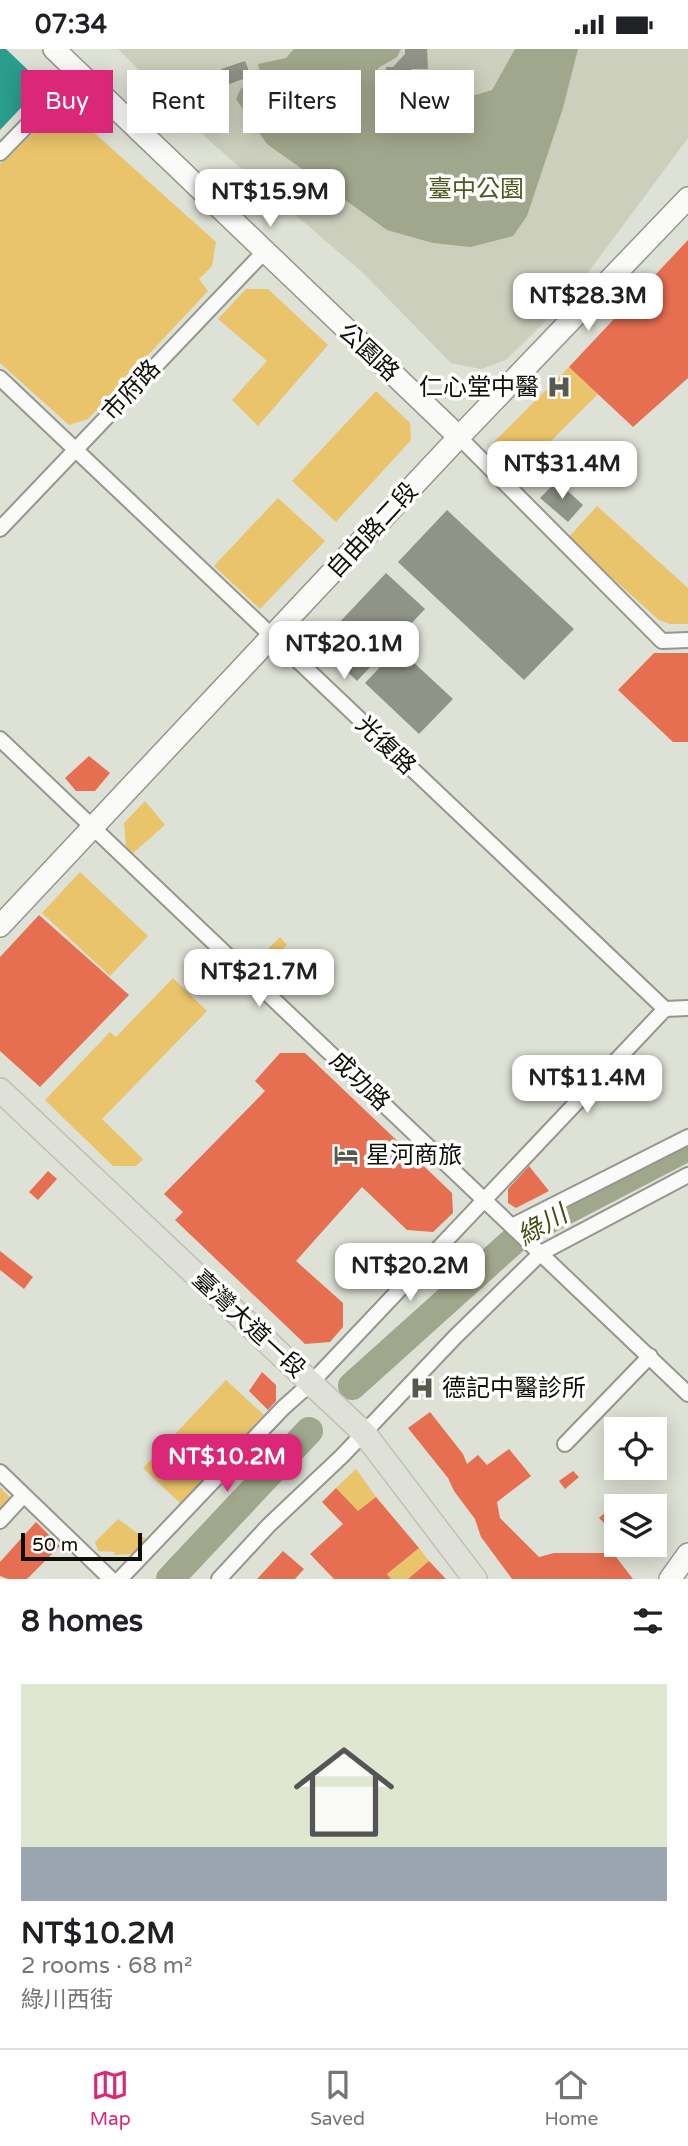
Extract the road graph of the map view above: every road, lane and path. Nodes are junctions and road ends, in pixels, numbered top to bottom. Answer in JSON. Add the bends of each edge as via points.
{"nodes":[{"id":1,"x":54,"y":49,"type":"edge"},
{"id":2,"x":77,"y":70,"type":"edge"},
{"id":3,"x":113,"y":105,"type":"edge"},
{"id":4,"x":21,"y":131,"type":"edge"},
{"id":5,"x":0,"y":153,"type":"edge"},
{"id":6,"x":688,"y":198,"type":"edge"},
{"id":7,"x":264,"y":252,"type":"junction"},
{"id":8,"x":0,"y":378,"type":"edge"},
{"id":9,"x":459,"y":437,"type":"junction"},
{"id":10,"x":76,"y":450,"type":"junction"},
{"id":11,"x":0,"y":529,"type":"edge"},
{"id":12,"x":272,"y":637,"type":"junction"},
{"id":13,"x":688,"y":640,"type":"edge"},
{"id":14,"x":0,"y":739,"type":"edge"},
{"id":15,"x":93,"y":827,"type":"junction"},
{"id":16,"x":0,"y":926,"type":"edge"},
{"id":17,"x":688,"y":1008,"type":"edge"},
{"id":18,"x":664,"y":1009,"type":"junction"},
{"id":19,"x":0,"y":1090,"type":"edge"},
{"id":20,"x":688,"y":1136,"type":"edge"},
{"id":21,"x":688,"y":1175,"type":"edge"},
{"id":22,"x":485,"y":1199,"type":"junction"},
{"id":23,"x":512,"y":1226,"type":"junction"},
{"id":24,"x":541,"y":1253,"type":"junction"},
{"id":25,"x":650,"y":1356,"type":"junction"},
{"id":26,"x":315,"y":1386,"type":"junction"},
{"id":27,"x":688,"y":1394,"type":"edge"},
{"id":28,"x":359,"y":1429,"type":"junction"},
{"id":29,"x":565,"y":1444,"type":"dead end"},
{"id":30,"x":0,"y":1472,"type":"edge"},
{"id":31,"x":23,"y":1496,"type":"junction"},
{"id":32,"x":0,"y":1521,"type":"edge"},
{"id":33,"x":688,"y":1554,"type":"edge"},
{"id":34,"x":111,"y":1579,"type":"edge"},
{"id":35,"x":120,"y":1579,"type":"edge"},
{"id":36,"x":219,"y":1579,"type":"edge"},
{"id":37,"x":475,"y":1579,"type":"edge"},
{"id":38,"x":670,"y":1579,"type":"edge"}],
"edges":[{"from":1,"to":2,"type":"street","name":"公園路"},
{"from":3,"to":7,"type":"street","name":"公園路"},
{"from":4,"to":5,"type":"street"},
{"from":6,"to":9,"type":"street","name":"自由路二段"},
{"from":7,"to":9,"type":"street","name":"公園路"},
{"from":7,"to":10,"type":"street","name":"市府路"},
{"from":8,"to":10,"type":"street","name":"光復路"},
{"from":9,"to":12,"type":"street","name":"自由路二段"},
{"from":9,"to":13,"type":"street","name":"公園路","via":[[662,641]]},
{"from":10,"to":11,"type":"street","name":"市府路"},
{"from":10,"to":12,"type":"street","name":"光復路"},
{"from":12,"to":15,"type":"street","name":"自由路二段"},
{"from":12,"to":18,"type":"street","name":"光復路"},
{"from":14,"to":15,"type":"street","name":"成功路"},
{"from":15,"to":16,"type":"street","name":"自由路二段"},
{"from":15,"to":22,"type":"street","name":"成功路"},
{"from":17,"to":18,"type":"street"},
{"from":18,"to":22,"type":"street"},
{"from":19,"to":26,"type":"main road","name":"臺灣大道一段"},
{"from":20,"to":23,"type":"street"},
{"from":21,"to":24,"type":"street"},
{"from":22,"to":23,"type":"street","name":"成功路"},
{"from":22,"to":26,"type":"street"},
{"from":23,"to":24,"type":"street","name":"成功路"},
{"from":24,"to":25,"type":"street","name":"成功路"},
{"from":24,"to":28,"type":"street"},
{"from":25,"to":27,"type":"street","name":"成功路"},
{"from":25,"to":29,"type":"street"},
{"from":26,"to":28,"type":"main road","name":"臺灣大道一段"},
{"from":26,"to":35,"type":"street","via":[[283,1408]]},
{"from":28,"to":36,"type":"street"},
{"from":28,"to":37,"type":"main road","name":"臺灣大道一段"},
{"from":30,"to":31,"type":"street"},
{"from":31,"to":32,"type":"street"},
{"from":31,"to":34,"type":"street"},
{"from":33,"to":38,"type":"street"}]}
